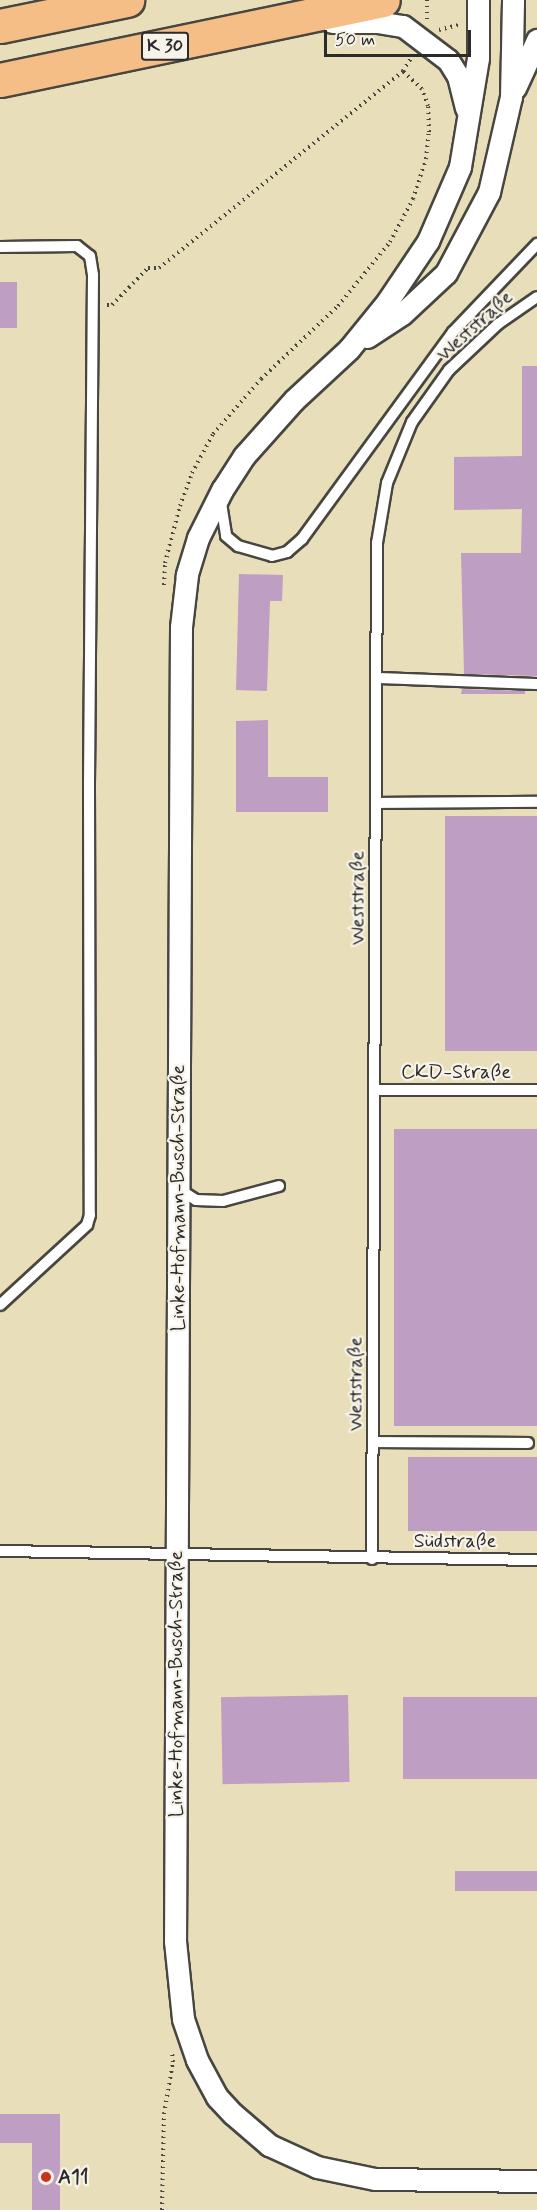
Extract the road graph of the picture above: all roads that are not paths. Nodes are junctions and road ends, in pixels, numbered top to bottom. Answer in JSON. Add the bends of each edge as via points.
{"nodes":[{"id":1,"x":127,"y":0,"type":"edge"},
{"id":2,"x":382,"y":0,"type":"edge"},
{"id":3,"x":478,"y":0,"type":"edge"},
{"id":4,"x":513,"y":0,"type":"edge"},
{"id":5,"x":284,"y":21,"type":"junction"},
{"id":6,"x":0,"y":26,"type":"edge"},
{"id":7,"x":537,"y":40,"type":"edge"},
{"id":8,"x":0,"y":80,"type":"edge"},
{"id":9,"x":511,"y":97,"type":"junction"},
{"id":10,"x":469,"y":121,"type":"junction"},
{"id":11,"x":537,"y":244,"type":"edge"},
{"id":12,"x":0,"y":247,"type":"edge"},
{"id":13,"x":537,"y":297,"type":"edge"},
{"id":14,"x":349,"y":349,"type":"junction"},
{"id":15,"x":222,"y":490,"type":"junction"},
{"id":16,"x":378,"y":678,"type":"junction"},
{"id":17,"x":537,"y":684,"type":"edge"},
{"id":18,"x":537,"y":802,"type":"edge"},
{"id":19,"x":376,"y":803,"type":"junction"},
{"id":20,"x":375,"y":1090,"type":"junction"},
{"id":21,"x":537,"y":1090,"type":"edge"},
{"id":22,"x":279,"y":1186,"type":"dead end"},
{"id":23,"x":177,"y":1188,"type":"junction"},
{"id":24,"x":0,"y":1305,"type":"edge"},
{"id":25,"x":374,"y":1442,"type":"junction"},
{"id":26,"x":528,"y":1443,"type":"dead end"},
{"id":27,"x":0,"y":1551,"type":"edge"},
{"id":28,"x":176,"y":1552,"type":"junction"},
{"id":29,"x":372,"y":1558,"type":"junction"},
{"id":30,"x":537,"y":1560,"type":"edge"},
{"id":31,"x":537,"y":2181,"type":"edge"}],
"edges":[{"from":1,"to":6,"type":"main road"},
{"from":2,"to":5,"type":"main road","number":"K 30"},
{"from":3,"to":10,"type":"street","name":"Linke-Hofmann-Busch-Straße","via":[[478,58]]},
{"from":4,"to":9,"type":"street","name":"Linke-Hofmann-Busch-Straße"},
{"from":5,"to":8,"type":"main road","number":"K 30"},
{"from":5,"to":10,"type":"street","via":[[403,26],[448,60],[458,76]]},
{"from":7,"to":9,"type":"street"},
{"from":9,"to":14,"type":"street","name":"Linke-Hofmann-Busch-Straße","via":[[489,192],[446,273],[402,314]]},
{"from":10,"to":14,"type":"street","name":"Linke-Hofmann-Busch-Straße","via":[[460,167],[428,241]]},
{"from":11,"to":15,"type":"lane","via":[[453,332],[302,539],[287,552],[272,556],[238,546],[226,536],[221,515]]},
{"from":12,"to":24,"type":"lane","via":[[77,246],[90,256],[93,306],[90,1215],[87,1225]]},
{"from":13,"to":16,"type":"lane","name":"Weststraße","via":[[498,324],[449,370],[412,422],[387,483],[377,543]]},
{"from":14,"to":15,"type":"street","name":"Linke-Hofmann-Busch-Straße","via":[[294,400],[244,456]]},
{"from":15,"to":23,"type":"street","name":"Linke-Hofmann-Busch-Straße","via":[[198,538],[186,575],[181,627]]},
{"from":16,"to":17,"type":"lane"},
{"from":16,"to":19,"type":"lane","name":"Weststraße"},
{"from":18,"to":19,"type":"lane"},
{"from":19,"to":20,"type":"lane","name":"Weststraße"},
{"from":20,"to":21,"type":"lane","name":"CKD-Straße"},
{"from":20,"to":25,"type":"lane","name":"Weststraße"},
{"from":22,"to":23,"type":"lane","via":[[223,1201],[196,1200]]},
{"from":23,"to":28,"type":"street","name":"Linke-Hofmann-Busch-Straße"},
{"from":25,"to":26,"type":"lane"},
{"from":25,"to":29,"type":"lane","name":"Weststraße"},
{"from":27,"to":28,"type":"lane","name":"Südstraße"},
{"from":28,"to":29,"type":"lane","name":"Südstraße"},
{"from":28,"to":31,"type":"street","name":"Linke-Hofmann-Busch-Straße","via":[[175,1941],[179,1997],[197,2060],[217,2097],[268,2145],[317,2167],[375,2179]]},
{"from":29,"to":30,"type":"lane","name":"Südstraße"}]}
